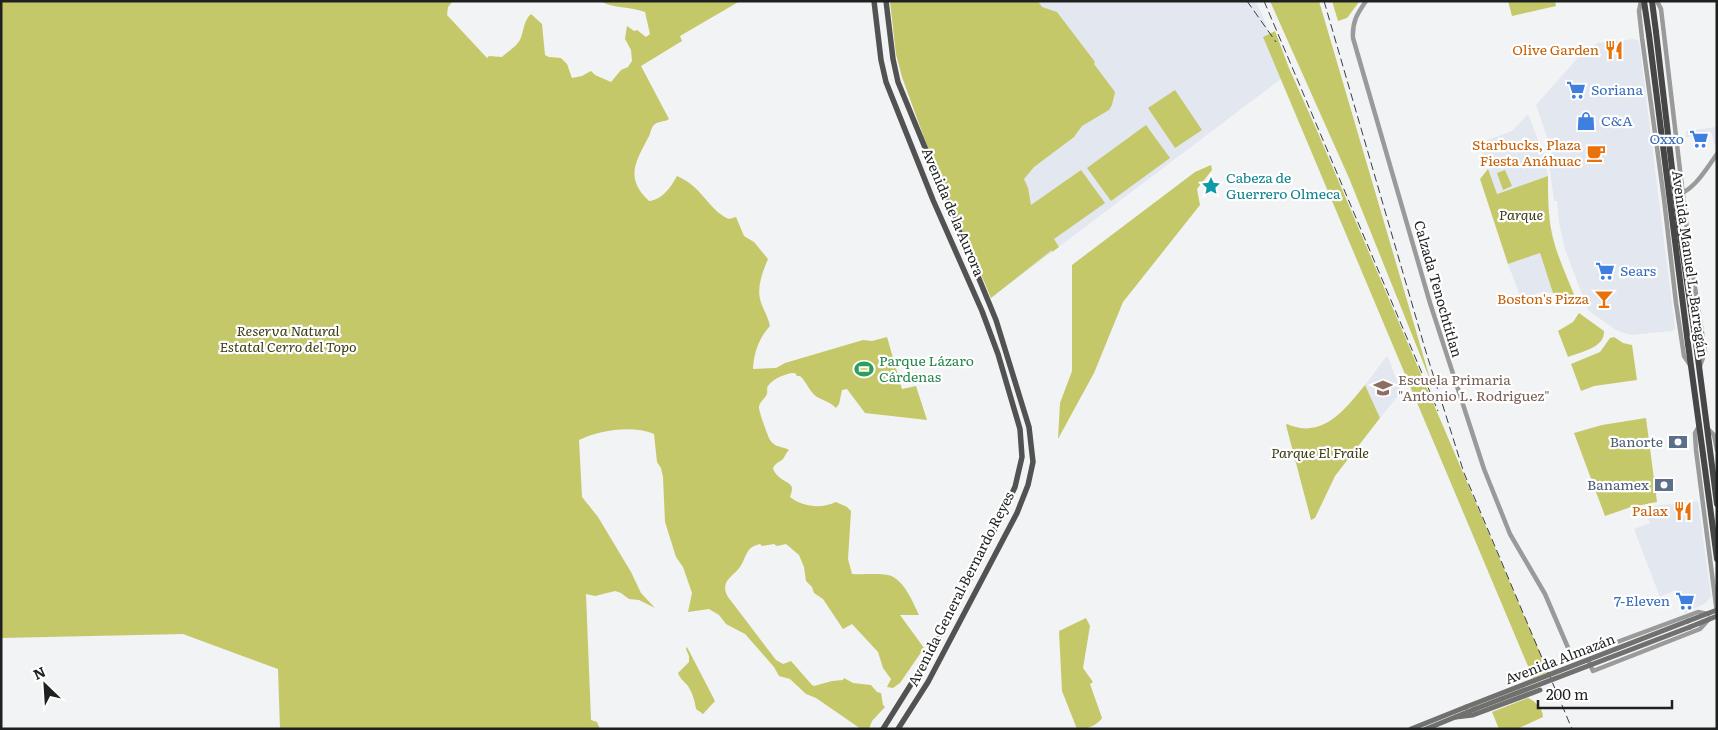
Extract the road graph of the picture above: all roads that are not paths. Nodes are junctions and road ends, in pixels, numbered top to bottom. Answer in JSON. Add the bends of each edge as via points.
{"nodes":[{"id":1,"x":874,"y":1,"type":"edge"},
{"id":2,"x":886,"y":1,"type":"edge"},
{"id":3,"x":1366,"y":1,"type":"edge"},
{"id":4,"x":1642,"y":1,"type":"edge"},
{"id":5,"x":1652,"y":1,"type":"edge"},
{"id":6,"x":1657,"y":1,"type":"edge"},
{"id":7,"x":918,"y":132,"type":"junction"},
{"id":8,"x":1655,"y":134,"type":"junction"},
{"id":9,"x":1675,"y":134,"type":"junction"},
{"id":10,"x":907,"y":137,"type":"junction"},
{"id":11,"x":1717,"y":154,"type":"edge"},
{"id":12,"x":928,"y":157,"type":"junction"},
{"id":13,"x":916,"y":158,"type":"junction"},
{"id":14,"x":1682,"y":194,"type":"junction"},
{"id":15,"x":1664,"y":199,"type":"junction"},
{"id":16,"x":1690,"y":255,"type":"junction"},
{"id":17,"x":1671,"y":259,"type":"junction"},
{"id":18,"x":1693,"y":274,"type":"junction"},
{"id":19,"x":1673,"y":279,"type":"junction"},
{"id":20,"x":1700,"y":366,"type":"junction"},
{"id":21,"x":1692,"y":367,"type":"junction"},
{"id":22,"x":1699,"y":425,"type":"junction"},
{"id":23,"x":1029,"y":427,"type":"joint"},
{"id":24,"x":1707,"y":428,"type":"junction"},
{"id":25,"x":1020,"y":429,"type":"joint"},
{"id":26,"x":1717,"y":450,"type":"edge"},
{"id":27,"x":1706,"y":453,"type":"junction"},
{"id":28,"x":1717,"y":504,"type":"edge"},
{"id":29,"x":1714,"y":558,"type":"edge"},
{"id":30,"x":1717,"y":613,"type":"edge"},
{"id":31,"x":1708,"y":616,"type":"junction"},
{"id":32,"x":1689,"y":624,"type":"junction"},
{"id":33,"x":1611,"y":644,"type":"junction"},
{"id":34,"x":1586,"y":654,"type":"junction"},
{"id":35,"x":1618,"y":661,"type":"junction"},
{"id":36,"x":1540,"y":690,"type":"dead end"},
{"id":37,"x":1456,"y":717,"type":"junction"},
{"id":38,"x":883,"y":729,"type":"edge"},
{"id":39,"x":898,"y":729,"type":"edge"},
{"id":40,"x":1411,"y":729,"type":"edge"},
{"id":41,"x":1426,"y":729,"type":"edge"}],
"edges":[{"from":1,"to":10,"type":"main road","name":"Avenida de la Aurora","via":[[884,78]]},
{"from":2,"to":7,"type":"main road","name":"Avenida de la Aurora","via":[[892,59]]},
{"from":3,"to":34,"type":"street","name":"Calzada Tenochtitlan","via":[[1355,18],[1353,38],[1450,370],[1510,534],[1545,594],[1573,658]]},
{"from":4,"to":8,"type":"street","via":[[1639,11]]},
{"from":4,"to":21,"type":"highway","name":"Avenida Manuel L. Barragán","bridge":true},
{"from":5,"to":20,"type":"highway","name":"Avenida Manuel L. Barragán","bridge":true,"via":[[1679,228]]},
{"from":6,"to":9,"type":"street"},
{"from":7,"to":10,"type":"main road","via":[[916,138]]},
{"from":7,"to":12,"type":"main road","name":"Avenida de la Aurora"},
{"from":8,"to":9,"type":"street","via":[[1664,139]]},
{"from":8,"to":15,"type":"street"},
{"from":9,"to":14,"type":"street"},
{"from":10,"to":13,"type":"main road","name":"Avenida de la Aurora"},
{"from":11,"to":14,"type":"street","via":[[1694,185]]},
{"from":12,"to":13,"type":"main road","via":[[921,153]]},
{"from":12,"to":23,"type":"main road","name":"Avenida de la Aurora","via":[[994,314]]},
{"from":13,"to":25,"type":"main road","name":"Avenida de la Aurora","via":[[984,316]]},
{"from":14,"to":15,"type":"street"},
{"from":14,"to":16,"type":"street"},
{"from":15,"to":17,"type":"street"},
{"from":16,"to":17,"type":"street","via":[[1682,264]]},
{"from":16,"to":18,"type":"street"},
{"from":17,"to":19,"type":"street"},
{"from":18,"to":19,"type":"street","via":[[1683,271]]},
{"from":18,"to":20,"type":"street","via":[[1705,352]]},
{"from":19,"to":21,"type":"street","via":[[1684,356]]},
{"from":20,"to":24,"type":"highway","name":"Avenida Manuel L. Barragán"},
{"from":21,"to":22,"type":"highway","name":"Avenida Manuel L. Barragán"},
{"from":22,"to":27,"type":"highway","name":"Avenida Manuel L. Barragán"},
{"from":22,"to":29,"type":"street","via":[[1695,433],[1696,450]]},
{"from":23,"to":39,"type":"main road","name":"Avenida General Bernardo Reyes","via":[[1033,462],[1017,513],[928,682]]},
{"from":24,"to":26,"type":"street","via":[[1714,435]]},
{"from":24,"to":27,"type":"highway","name":"Avenida Manuel L. Barragán"},
{"from":25,"to":38,"type":"main road","name":"Avenida General Bernardo Reyes","via":[[1022,462],[1007,506],[930,654]]},
{"from":27,"to":28,"type":"highway","name":"Avenida Manuel L. Barragán"},
{"from":27,"to":29,"type":"highway","name":"Avenida Manuel L. Barragán","bridge":true},
{"from":29,"to":30,"type":"street"},
{"from":30,"to":31,"type":"main road","name":"Avenida Almazán"},
{"from":31,"to":32,"type":"main road","name":"Avenida Almazán"},
{"from":31,"to":33,"type":"street","via":[[1698,612]]},
{"from":31,"to":35,"type":"street","via":[[1700,629]]},
{"from":32,"to":37,"type":"main road","name":"Avenida Almazán","bridge":true},
{"from":32,"to":40,"type":"main road","name":"Avenida Almazán","bridge":true},
{"from":33,"to":34,"type":"street"},
{"from":33,"to":35,"type":"street"},
{"from":34,"to":35,"type":"street","via":[[1593,671]]},
{"from":36,"to":37,"type":"main road","via":[[1473,715]]},
{"from":37,"to":41,"type":"main road","name":"Avenida Almazán"}]}
